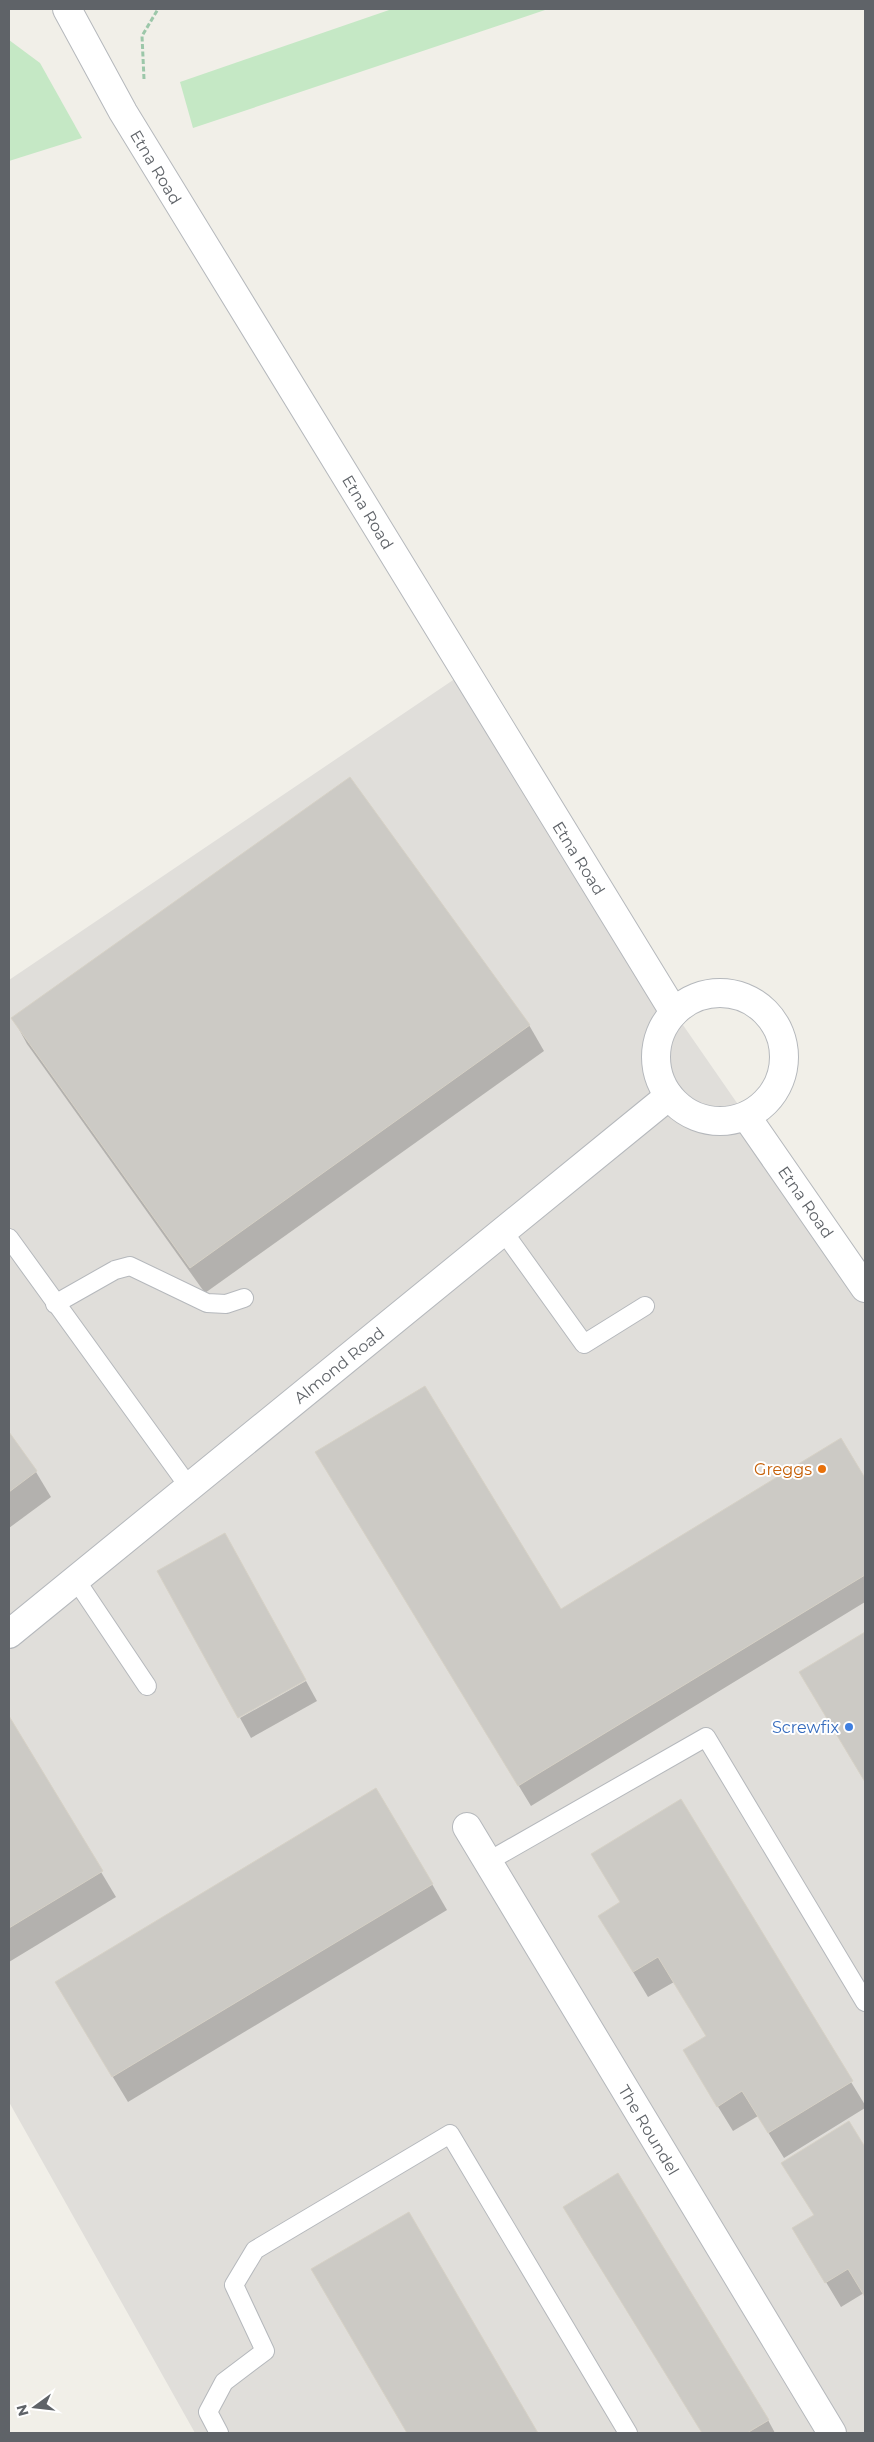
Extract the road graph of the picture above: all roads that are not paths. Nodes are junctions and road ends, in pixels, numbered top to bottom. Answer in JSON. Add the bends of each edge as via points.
{"nodes":[{"id":1,"x":67,"y":9,"type":"edge"},
{"id":2,"x":674,"y":1012,"type":"junction"},
{"id":3,"x":669,"y":1096,"type":"junction"},
{"id":4,"x":746,"y":1116,"type":"junction"},
{"id":5,"x":503,"y":1231,"type":"junction"},
{"id":6,"x":9,"y":1238,"type":"edge"},
{"id":7,"x":865,"y":1288,"type":"edge"},
{"id":8,"x":244,"y":1298,"type":"dead end"},
{"id":9,"x":55,"y":1304,"type":"junction"},
{"id":10,"x":645,"y":1306,"type":"dead end"},
{"id":11,"x":189,"y":1487,"type":"junction"},
{"id":12,"x":76,"y":1580,"type":"junction"},
{"id":13,"x":9,"y":1634,"type":"edge"},
{"id":14,"x":147,"y":1686,"type":"dead end"},
{"id":15,"x":467,"y":1827,"type":"dead end"},
{"id":16,"x":488,"y":1862,"type":"junction"},
{"id":17,"x":865,"y":2002,"type":"edge"},
{"id":18,"x":219,"y":2433,"type":"edge"},
{"id":19,"x":628,"y":2433,"type":"edge"},
{"id":20,"x":832,"y":2433,"type":"edge"}],
"edges":[{"from":1,"to":2,"type":"street","name":"Etna Road","via":[[123,112]]},
{"from":2,"to":3,"type":"street","via":[[660,1033],[656,1054],[658,1076]]},
{"from":2,"to":4,"type":"street","via":[[692,999],[713,993],[736,995],[756,1004],[772,1020],[781,1040],[784,1063],[778,1084],[765,1103]]},
{"from":3,"to":4,"type":"street","via":[[682,1110],[702,1119],[725,1121]]},
{"from":3,"to":5,"type":"street","name":"Almond Road"},
{"from":4,"to":7,"type":"street","name":"Etna Road"},
{"from":5,"to":10,"type":"lane","via":[[584,1344]]},
{"from":5,"to":11,"type":"street","name":"Almond Road"},
{"from":6,"to":9,"type":"lane"},
{"from":8,"to":9,"type":"lane","via":[[226,1304],[207,1303],[130,1266],[115,1270]]},
{"from":9,"to":11,"type":"lane"},
{"from":11,"to":12,"type":"street","name":"Almond Road"},
{"from":12,"to":13,"type":"street","name":"Almond Road"},
{"from":12,"to":14,"type":"lane"},
{"from":15,"to":16,"type":"street","name":"The Roundel"},
{"from":16,"to":17,"type":"lane","via":[[706,1737]]},
{"from":16,"to":20,"type":"street","name":"The Roundel"},
{"from":18,"to":19,"type":"lane","via":[[208,2412],[224,2382],[265,2351],[234,2285],[255,2250],[450,2134]]}]}
